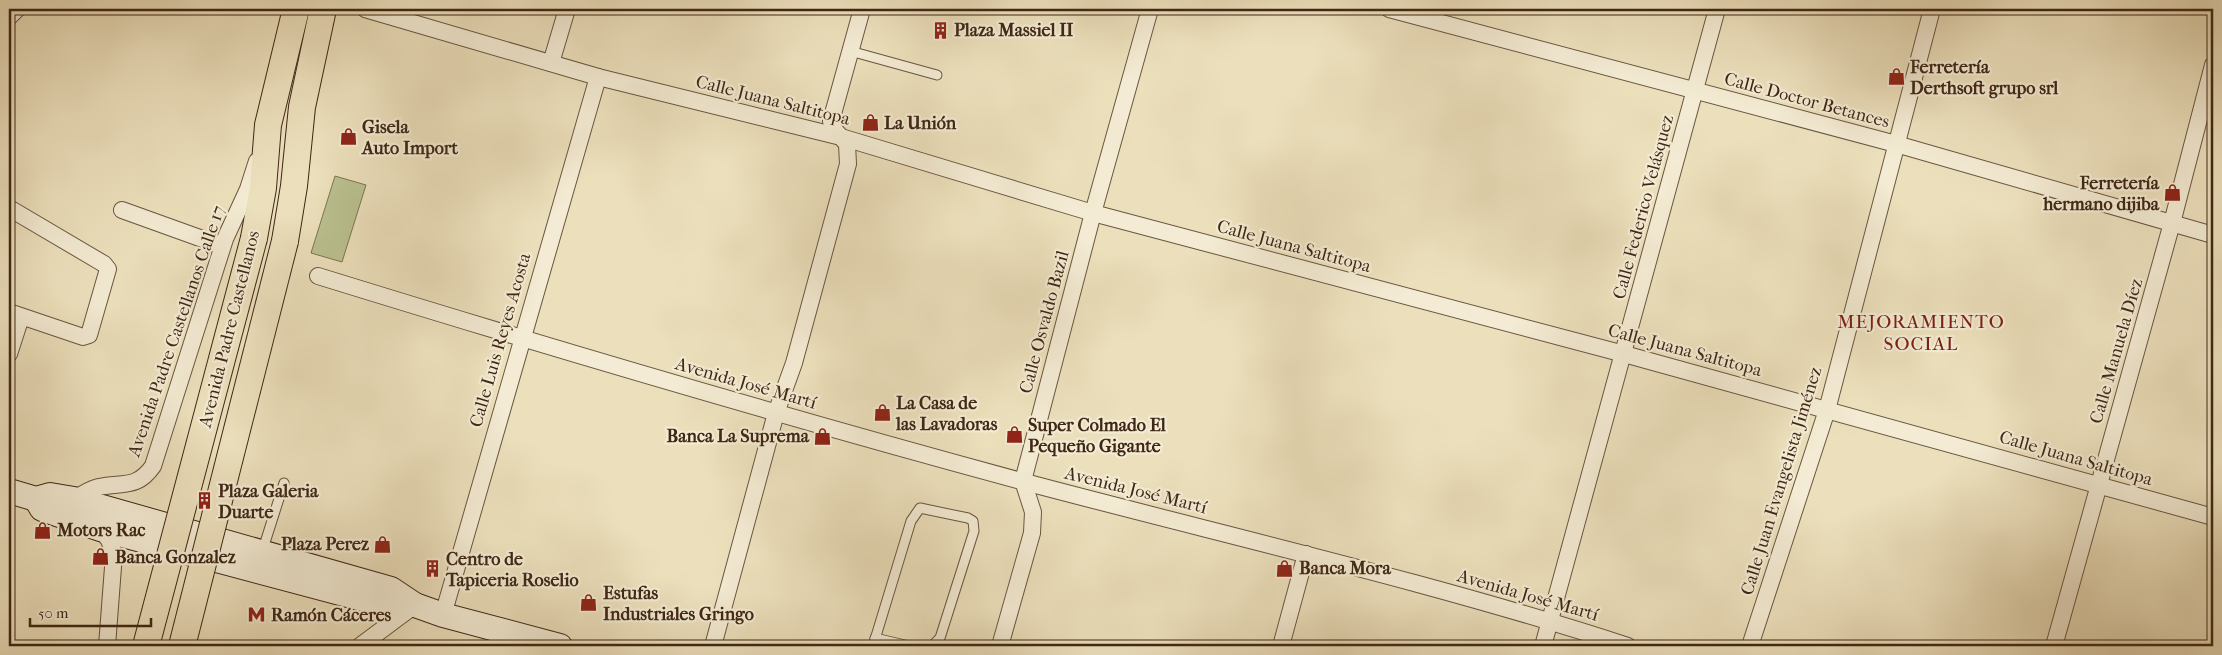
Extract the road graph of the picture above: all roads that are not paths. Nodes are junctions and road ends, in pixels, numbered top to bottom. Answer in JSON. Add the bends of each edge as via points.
{"nodes":[{"id":1,"x":22,"y":9,"type":"edge"},
{"id":2,"x":296,"y":9,"type":"edge"},
{"id":3,"x":323,"y":9,"type":"edge"},
{"id":4,"x":365,"y":9,"type":"edge"},
{"id":5,"x":567,"y":9,"type":"edge"},
{"id":6,"x":862,"y":9,"type":"edge"},
{"id":7,"x":1150,"y":9,"type":"edge"},
{"id":8,"x":1390,"y":9,"type":"edge"},
{"id":9,"x":1717,"y":9,"type":"edge"},
{"id":10,"x":1932,"y":9,"type":"edge"},
{"id":11,"x":9,"y":22,"type":"edge"},
{"id":12,"x":850,"y":51,"type":"junction"},
{"id":13,"x":552,"y":63,"type":"junction"},
{"id":14,"x":2213,"y":65,"type":"edge"},
{"id":15,"x":938,"y":75,"type":"dead end"},
{"id":16,"x":598,"y":77,"type":"junction"},
{"id":17,"x":1694,"y":91,"type":"junction"},
{"id":18,"x":268,"y":125,"type":"junction"},
{"id":19,"x":841,"y":137,"type":"junction"},
{"id":20,"x":1896,"y":144,"type":"junction"},
{"id":21,"x":9,"y":208,"type":"edge"},
{"id":22,"x":122,"y":210,"type":"dead end"},
{"id":23,"x":1093,"y":213,"type":"junction"},
{"id":24,"x":2172,"y":223,"type":"junction"},
{"id":25,"x":2213,"y":235,"type":"edge"},
{"id":26,"x":222,"y":246,"type":"junction"},
{"id":27,"x":318,"y":276,"type":"dead end"},
{"id":28,"x":15,"y":314,"type":"edge"},
{"id":29,"x":521,"y":339,"type":"junction"},
{"id":30,"x":9,"y":354,"type":"edge"},
{"id":31,"x":1624,"y":354,"type":"junction"},
{"id":32,"x":1827,"y":410,"type":"junction"},
{"id":33,"x":776,"y":413,"type":"junction"},
{"id":34,"x":1023,"y":482,"type":"junction"},
{"id":35,"x":284,"y":483,"type":"dead end"},
{"id":36,"x":2099,"y":486,"type":"junction"},
{"id":37,"x":9,"y":491,"type":"edge"},
{"id":38,"x":36,"y":499,"type":"junction"},
{"id":39,"x":74,"y":499,"type":"junction"},
{"id":40,"x":2213,"y":517,"type":"edge"},
{"id":41,"x":100,"y":529,"type":"junction"},
{"id":42,"x":262,"y":552,"type":"junction"},
{"id":43,"x":1306,"y":554,"type":"junction"},
{"id":44,"x":415,"y":605,"type":"junction"},
{"id":45,"x":443,"y":615,"type":"junction"},
{"id":46,"x":1550,"y":621,"type":"junction"},
{"id":47,"x":874,"y":642,"type":"edge"},
{"id":48,"x":104,"y":643,"type":"edge"},
{"id":49,"x":146,"y":646,"type":"edge"},
{"id":50,"x":182,"y":646,"type":"edge"},
{"id":51,"x":360,"y":646,"type":"edge"},
{"id":52,"x":560,"y":646,"type":"edge"},
{"id":53,"x":713,"y":646,"type":"edge"},
{"id":54,"x":910,"y":646,"type":"edge"},
{"id":55,"x":932,"y":646,"type":"edge"},
{"id":56,"x":1000,"y":646,"type":"edge"},
{"id":57,"x":1282,"y":646,"type":"edge"},
{"id":58,"x":1543,"y":646,"type":"edge"},
{"id":59,"x":1628,"y":646,"type":"edge"},
{"id":60,"x":1750,"y":646,"type":"edge"},
{"id":61,"x":2054,"y":646,"type":"edge"}],
"edges":[{"from":1,"to":11,"type":"lane"},
{"from":2,"to":18,"type":"main road","name":"Avenida Padre Castellanos"},
{"from":3,"to":50,"type":"main road","name":"Avenida Padre Castellanos","bridge":true,"via":[[302,107],[285,241]]},
{"from":4,"to":13,"type":"street","name":"Calle Juana Saltitopa"},
{"from":5,"to":13,"type":"street"},
{"from":6,"to":12,"type":"street"},
{"from":7,"to":23,"type":"street","name":"Calle Osvaldo Bazil"},
{"from":8,"to":17,"type":"street","name":"Calle Doctor Betances"},
{"from":9,"to":17,"type":"street","name":"Calle Federico Velásquez"},
{"from":10,"to":20,"type":"street","name":"Calle Juan Evangelista Jiménez"},
{"from":12,"to":15,"type":"lane"},
{"from":12,"to":19,"type":"street","via":[[831,121]]},
{"from":13,"to":16,"type":"street","name":"Calle Juana Saltitopa"},
{"from":14,"to":24,"type":"street","name":"Calle Manuela Díez"},
{"from":16,"to":19,"type":"street","name":"Calle Juana Saltitopa"},
{"from":16,"to":29,"type":"street","name":"Calle Luis Reyes Acosta"},
{"from":17,"to":20,"type":"street","name":"Calle Doctor Betances"},
{"from":17,"to":31,"type":"street","name":"Calle Federico Velásquez"},
{"from":18,"to":26,"type":"street","name":"Avenida Padre Castellanos Calle 17","via":[[248,189]]},
{"from":18,"to":49,"type":"main road","name":"Avenida Padre Castellanos","bridge":true,"via":[[263,188],[254,238]]},
{"from":19,"to":23,"type":"street","name":"Calle Juana Saltitopa"},
{"from":19,"to":33,"type":"street","via":[[847,144],[848,164],[794,362]]},
{"from":20,"to":24,"type":"street","name":"Calle Doctor Betances"},
{"from":20,"to":32,"type":"street","name":"Calle Juan Evangelista Jiménez"},
{"from":21,"to":28,"type":"street","via":[[108,269],[87,336]]},
{"from":22,"to":26,"type":"street"},
{"from":23,"to":31,"type":"street","name":"Calle Juana Saltitopa"},
{"from":23,"to":34,"type":"street","name":"Calle Osvaldo Bazil"},
{"from":24,"to":25,"type":"street","name":"Calle Doctor Betances"},
{"from":24,"to":36,"type":"street","name":"Calle Manuela Díez"},
{"from":26,"to":39,"type":"street","name":"Avenida Padre Castellanos Calle 17","via":[[153,466],[138,481],[97,487]]},
{"from":27,"to":29,"type":"street","name":"Avenida José Martí"},
{"from":28,"to":30,"type":"street"},
{"from":29,"to":33,"type":"street","name":"Avenida José Martí"},
{"from":29,"to":45,"type":"street","name":"Calle Luis Reyes Acosta"},
{"from":31,"to":32,"type":"street","name":"Calle Juana Saltitopa"},
{"from":31,"to":46,"type":"street","name":"Calle Federico Velásquez"},
{"from":32,"to":36,"type":"street","name":"Calle Juana Saltitopa"},
{"from":32,"to":60,"type":"street","name":"Calle Juan Evangelista Jiménez"},
{"from":33,"to":34,"type":"street","name":"Avenida José Martí"},
{"from":33,"to":53,"type":"street"},
{"from":34,"to":43,"type":"street","name":"Avenida José Martí"},
{"from":34,"to":56,"type":"street","via":[[1033,512],[1032,533]]},
{"from":35,"to":42,"type":"lane"},
{"from":36,"to":40,"type":"street","name":"Calle Juana Saltitopa"},
{"from":36,"to":61,"type":"street","name":"Calle Manuela Díez"},
{"from":37,"to":38,"type":"main road"},
{"from":38,"to":39,"type":"main road","via":[[50,495]]},
{"from":38,"to":41,"type":"main road","via":[[42,509]]},
{"from":39,"to":42,"type":"main road"},
{"from":41,"to":44,"type":"main road","via":[[385,605]]},
{"from":41,"to":48,"type":"street","via":[[114,554]]},
{"from":42,"to":44,"type":"main road","via":[[390,588]]},
{"from":43,"to":46,"type":"street","name":"Avenida José Martí"},
{"from":43,"to":57,"type":"street"},
{"from":44,"to":45,"type":"main road"},
{"from":44,"to":51,"type":"street"},
{"from":45,"to":52,"type":"main road"},
{"from":46,"to":58,"type":"street","name":"Calle Federico Velásquez"},
{"from":46,"to":59,"type":"street","name":"Avenida José Martí"},
{"from":47,"to":54,"type":"lane"},
{"from":47,"to":55,"type":"lane","via":[[911,521],[920,508],[968,518],[973,521],[974,531],[940,638]]}]}
